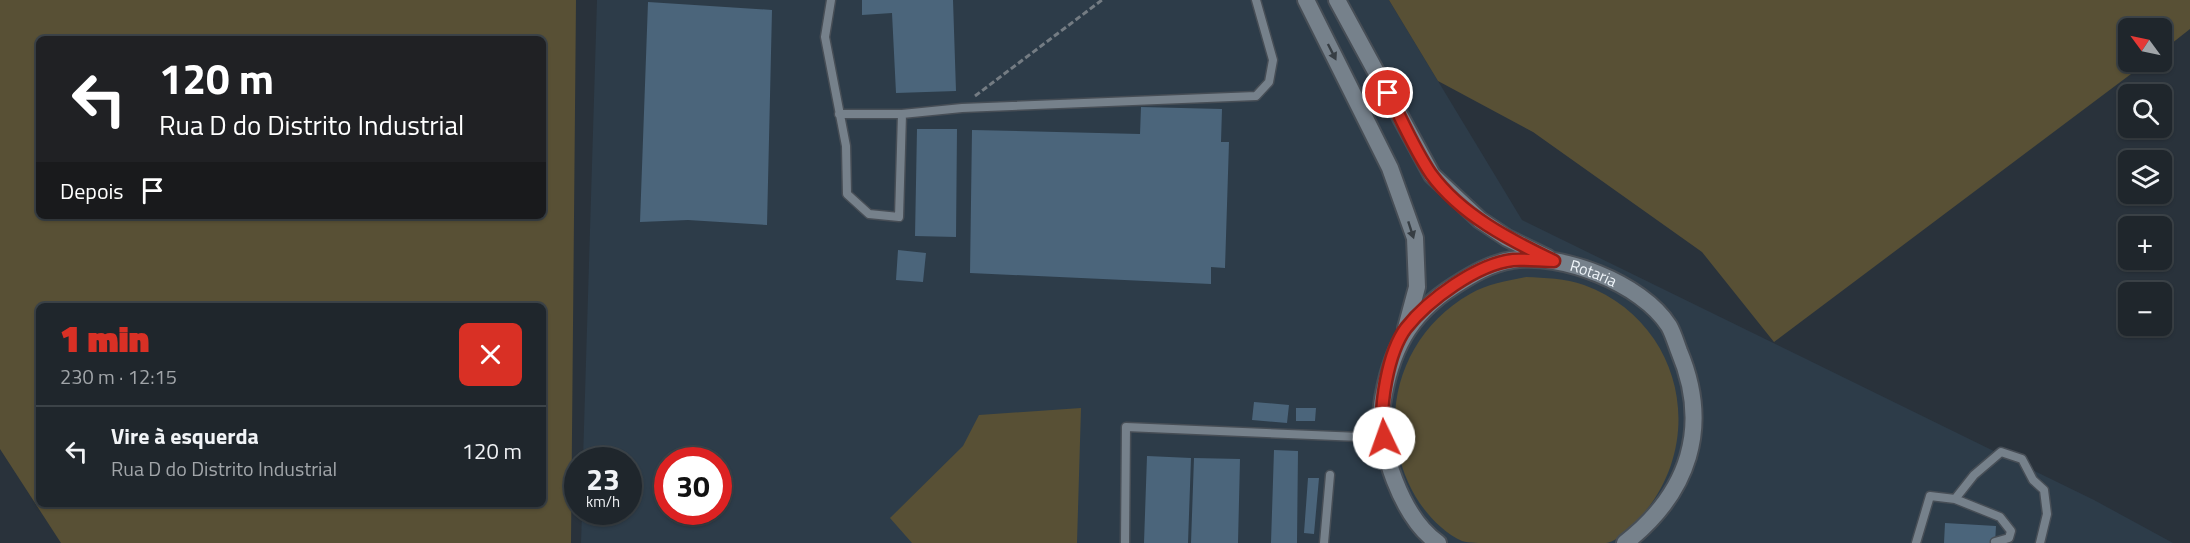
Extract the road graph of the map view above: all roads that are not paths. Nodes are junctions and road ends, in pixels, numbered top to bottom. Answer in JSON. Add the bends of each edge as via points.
{"nodes":[{"id":1,"x":831,"y":0,"type":"edge"},
{"id":2,"x":1256,"y":0,"type":"edge"},
{"id":3,"x":1306,"y":0,"type":"edge"},
{"id":4,"x":1337,"y":0,"type":"edge"},
{"id":5,"x":839,"y":114,"type":"junction"},
{"id":6,"x":902,"y":114,"type":"junction"},
{"id":7,"x":1554,"y":261,"type":"junction"},
{"id":8,"x":1405,"y":329,"type":"junction"},
{"id":9,"x":1384,"y":438,"type":"junction"},
{"id":10,"x":1330,"y":475,"type":"dead end"},
{"id":11,"x":1955,"y":499,"type":"junction"},
{"id":12,"x":1995,"y":542,"type":"dead end"},
{"id":13,"x":1125,"y":543,"type":"edge"},
{"id":14,"x":1324,"y":543,"type":"edge"},
{"id":15,"x":1438,"y":543,"type":"edge"},
{"id":16,"x":1625,"y":543,"type":"edge"},
{"id":17,"x":1916,"y":543,"type":"edge"},
{"id":18,"x":2040,"y":543,"type":"edge"}],
"edges":[{"from":1,"to":5,"type":"lane","via":[[825,37]]},
{"from":2,"to":6,"type":"lane","via":[[1273,60],[1269,82],[1256,96]]},
{"from":3,"to":8,"type":"street","one_way":true,"via":[[1390,168],[1414,238],[1417,287]]},
{"from":4,"to":7,"type":"street","via":[[1432,175],[1480,220]]},
{"from":5,"to":6,"type":"lane"},
{"from":5,"to":6,"type":"lane","via":[[846,146],[848,194],[869,214],[899,217]]},
{"from":7,"to":8,"type":"street","name":"Rotaria","via":[[1512,260],[1475,273],[1437,297]]},
{"from":7,"to":16,"type":"street","name":"Rotaria","via":[[1604,276],[1650,306],[1669,326],[1688,371],[1694,399],[1691,455],[1676,490]]},
{"from":8,"to":9,"type":"street","name":"Rotaria","via":[[1386,376],[1380,421]]},
{"from":9,"to":13,"type":"lane","via":[[1126,427]]},
{"from":9,"to":15,"type":"street","name":"Rotaria","via":[[1405,505]]},
{"from":10,"to":14,"type":"lane"},
{"from":11,"to":12,"type":"lane","via":[[2000,517],[2011,531],[2009,538]]},
{"from":11,"to":17,"type":"lane","via":[[1930,496]]},
{"from":11,"to":18,"type":"lane","via":[[1974,475],[2001,452],[2022,459],[2033,480],[2044,490],[2047,514]]}]}
